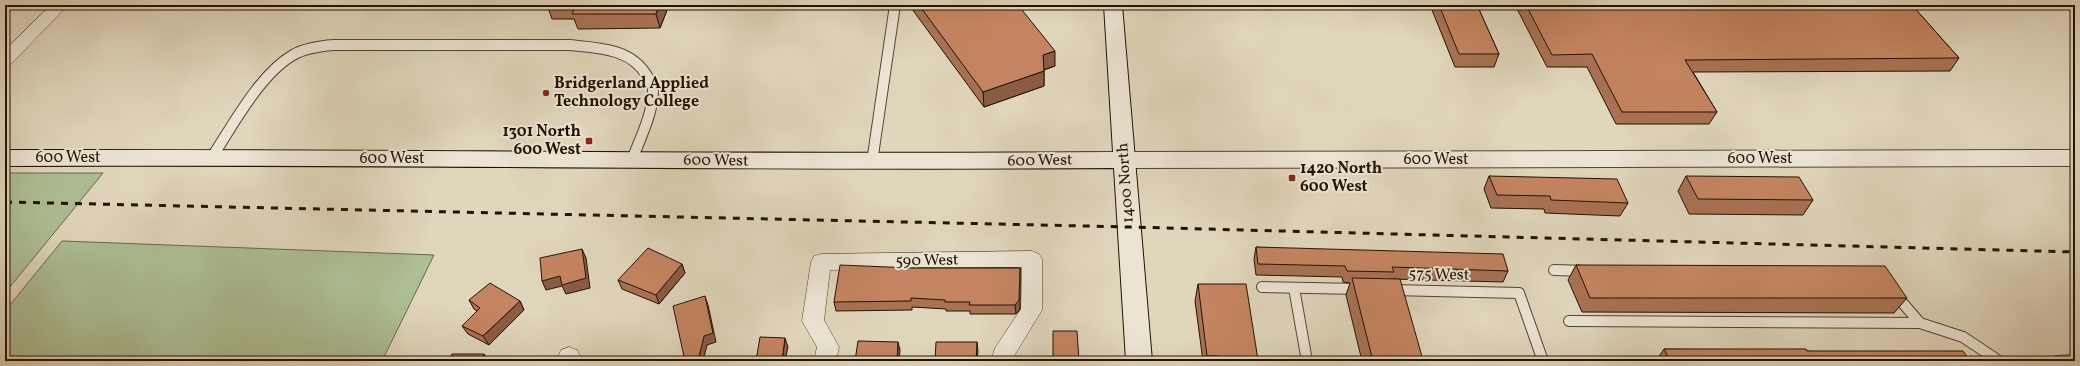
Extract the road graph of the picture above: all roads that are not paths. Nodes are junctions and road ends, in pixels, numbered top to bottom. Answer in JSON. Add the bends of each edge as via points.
{"nodes":[{"id":1,"x":60,"y":5,"type":"edge"},
{"id":2,"x":895,"y":5,"type":"edge"},
{"id":3,"x":1113,"y":5,"type":"edge"},
{"id":4,"x":5,"y":60,"type":"edge"},
{"id":5,"x":212,"y":157,"type":"junction"},
{"id":6,"x":5,"y":158,"type":"edge"},
{"id":7,"x":2075,"y":158,"type":"edge"},
{"id":8,"x":632,"y":160,"type":"junction"},
{"id":9,"x":1125,"y":160,"type":"junction"},
{"id":10,"x":872,"y":162,"type":"junction"},
{"id":11,"x":1554,"y":270,"type":"dead end"},
{"id":12,"x":1601,"y":271,"type":"edge"},
{"id":13,"x":1887,"y":284,"type":"edge"},
{"id":14,"x":1262,"y":287,"type":"dead end"},
{"id":15,"x":1294,"y":288,"type":"junction"},
{"id":16,"x":1569,"y":322,"type":"dead end"},
{"id":17,"x":1920,"y":323,"type":"junction"},
{"id":18,"x":2075,"y":360,"type":"edge"},
{"id":19,"x":825,"y":361,"type":"edge"},
{"id":20,"x":1002,"y":361,"type":"edge"},
{"id":21,"x":1139,"y":361,"type":"edge"},
{"id":22,"x":1307,"y":361,"type":"edge"},
{"id":23,"x":1544,"y":361,"type":"edge"},
{"id":24,"x":1999,"y":361,"type":"edge"},
{"id":25,"x":2057,"y":361,"type":"edge"}],
"edges":[{"from":1,"to":4,"type":"street"},
{"from":2,"to":10,"type":"lane"},
{"from":3,"to":9,"type":"main road","name":"1400 North"},
{"from":5,"to":6,"type":"main road","name":"600 West"},
{"from":5,"to":8,"type":"main road","name":"600 West"},
{"from":5,"to":8,"type":"lane","via":[[276,66],[294,54],[315,47],[557,45],[608,49],[632,58],[646,72],[653,88],[650,107]]},
{"from":7,"to":9,"type":"main road","name":"600 West"},
{"from":8,"to":10,"type":"main road","name":"600 West"},
{"from":9,"to":10,"type":"main road","name":"600 West"},
{"from":9,"to":21,"type":"main road","name":"1400 North"},
{"from":11,"to":12,"type":"lane"},
{"from":13,"to":17,"type":"lane"},
{"from":14,"to":15,"type":"lane","name":"575 West"},
{"from":15,"to":22,"type":"lane"},
{"from":15,"to":23,"type":"lane","name":"575 West","via":[[1519,293]]},
{"from":16,"to":17,"type":"lane"},
{"from":17,"to":24,"type":"lane","via":[[1963,337]]},
{"from":18,"to":25,"type":"lane"},
{"from":19,"to":20,"type":"street","name":"590 West","via":[[828,348],[813,320],[821,262],[1032,259],[1031,310],[1003,354]]}]}
